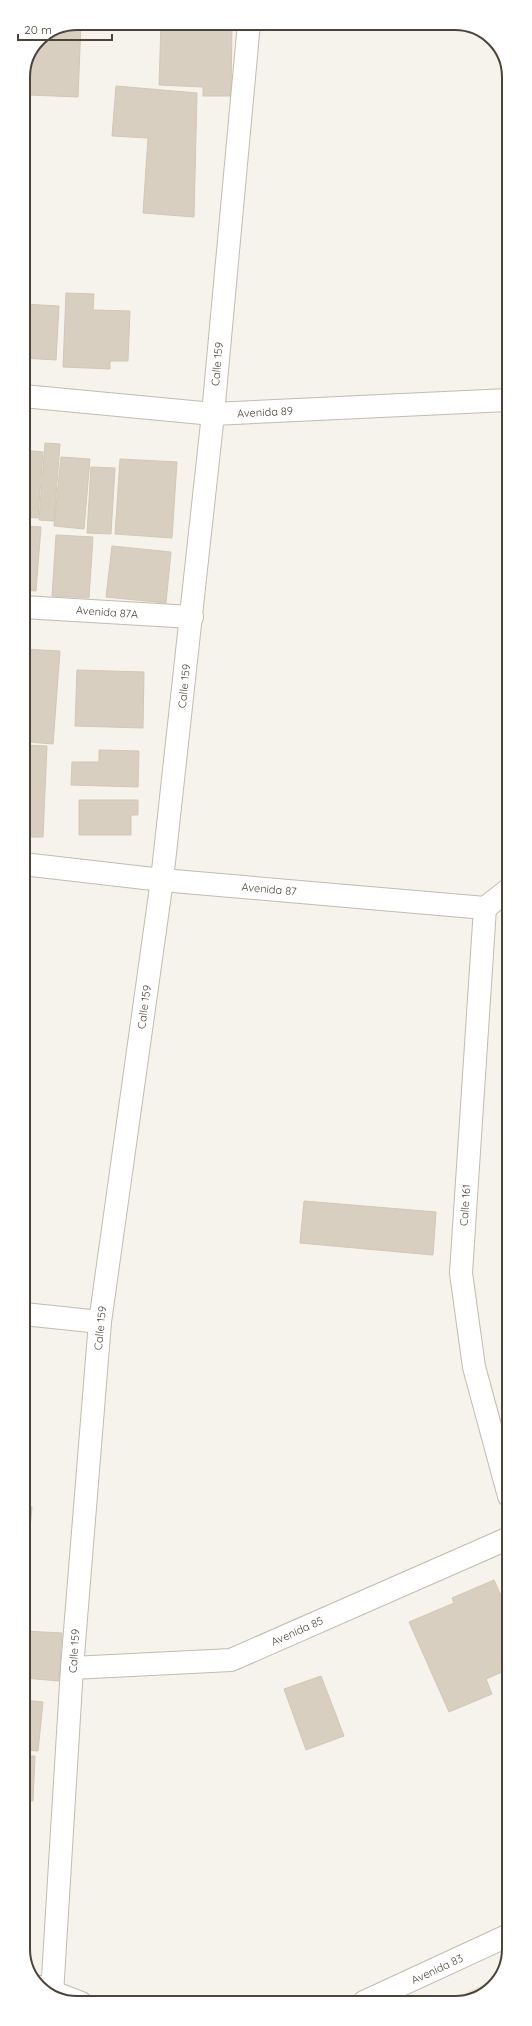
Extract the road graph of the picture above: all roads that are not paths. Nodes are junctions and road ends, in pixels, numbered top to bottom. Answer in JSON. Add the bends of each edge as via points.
{"nodes":[{"id":1,"x":248,"y":30,"type":"edge"},
{"id":2,"x":30,"y":397,"type":"edge"},
{"id":3,"x":502,"y":400,"type":"edge"},
{"id":4,"x":213,"y":414,"type":"junction"},
{"id":5,"x":30,"y":607,"type":"edge"},
{"id":6,"x":192,"y":617,"type":"junction"},
{"id":7,"x":30,"y":865,"type":"edge"},
{"id":8,"x":162,"y":880,"type":"junction"},
{"id":9,"x":502,"y":895,"type":"edge"},
{"id":10,"x":485,"y":908,"type":"junction"},
{"id":11,"x":30,"y":1315,"type":"edge"},
{"id":12,"x":100,"y":1322,"type":"junction"},
{"id":13,"x":502,"y":1470,"type":"edge"},
{"id":14,"x":502,"y":1541,"type":"edge"},
{"id":15,"x":72,"y":1668,"type":"junction"},
{"id":16,"x":502,"y":1938,"type":"edge"},
{"id":17,"x":48,"y":1986,"type":"edge"},
{"id":18,"x":377,"y":1996,"type":"edge"}],
"edges":[{"from":1,"to":4,"type":"street","name":"Calle 159"},
{"from":2,"to":4,"type":"street","name":"Avenida 89"},
{"from":3,"to":4,"type":"street","name":"Avenida 89"},
{"from":4,"to":6,"type":"street","name":"Calle 159"},
{"from":5,"to":6,"type":"street","name":"Avenida 87A"},
{"from":6,"to":8,"type":"street","name":"Calle 159"},
{"from":7,"to":8,"type":"street","name":"Avenida 87"},
{"from":8,"to":10,"type":"street","name":"Avenida 87"},
{"from":8,"to":12,"type":"street","name":"Calle 159"},
{"from":9,"to":10,"type":"street"},
{"from":10,"to":13,"type":"street","name":"Calle 161","via":[[461,1273],[474,1367]]},
{"from":11,"to":12,"type":"street"},
{"from":12,"to":15,"type":"street","name":"Calle 159"},
{"from":14,"to":15,"type":"street","name":"Avenida 85","via":[[231,1660]]},
{"from":15,"to":17,"type":"street","name":"Calle 159"},
{"from":16,"to":18,"type":"street","name":"Avenida 83"}]}
